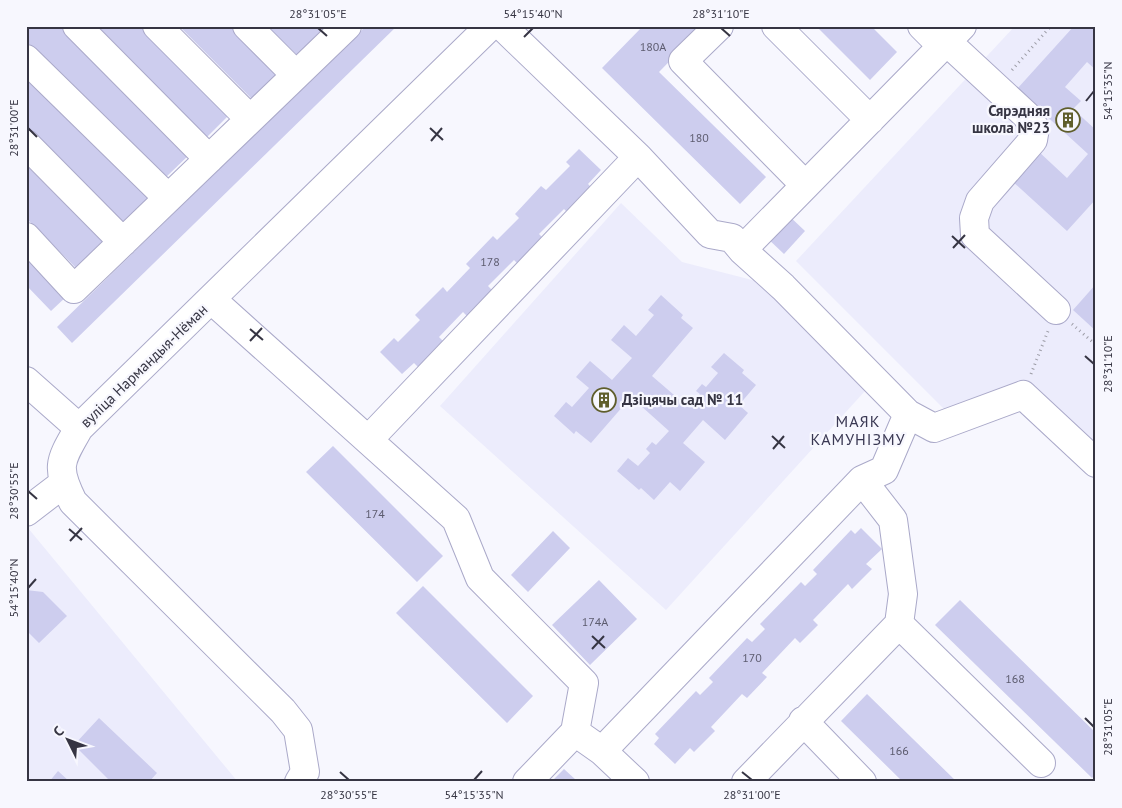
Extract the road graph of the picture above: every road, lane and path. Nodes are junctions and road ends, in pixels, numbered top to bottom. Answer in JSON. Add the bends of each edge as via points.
{"nodes":[{"id":1,"x":77,"y":26,"type":"edge"},
{"id":2,"x":157,"y":26,"type":"edge"},
{"id":3,"x":247,"y":26,"type":"edge"},
{"id":4,"x":490,"y":26,"type":"edge"},
{"id":5,"x":502,"y":26,"type":"edge"},
{"id":6,"x":719,"y":26,"type":"edge"},
{"id":7,"x":776,"y":26,"type":"edge"},
{"id":8,"x":922,"y":26,"type":"edge"},
{"id":9,"x":1051,"y":26,"type":"edge"},
{"id":10,"x":340,"y":28,"type":"edge"},
{"id":11,"x":950,"y":38,"type":"edge"},
{"id":12,"x":26,"y":59,"type":"edge"},
{"id":13,"x":296,"y":75,"type":"junction"},
{"id":14,"x":996,"y":87,"type":"junction"},
{"id":15,"x":250,"y":119,"type":"junction"},
{"id":16,"x":870,"y":120,"type":"junction"},
{"id":17,"x":26,"y":144,"type":"edge"},
{"id":18,"x":638,"y":156,"type":"junction"},
{"id":19,"x":209,"y":159,"type":"junction"},
{"id":20,"x":804,"y":184,"type":"junction"},
{"id":21,"x":168,"y":198,"type":"junction"},
{"id":22,"x":26,"y":237,"type":"edge"},
{"id":23,"x":123,"y":242,"type":"junction"},
{"id":24,"x":742,"y":250,"type":"junction"},
{"id":25,"x":212,"y":300,"type":"junction"},
{"id":26,"x":1056,"y":310,"type":"junction"},
{"id":27,"x":1096,"y":345,"type":"edge"},
{"id":28,"x":26,"y":381,"type":"edge"},
{"id":29,"x":1023,"y":395,"type":"junction"},
{"id":30,"x":908,"y":414,"type":"junction"},
{"id":31,"x":79,"y":428,"type":"junction"},
{"id":32,"x":369,"y":439,"type":"junction"},
{"id":33,"x":1096,"y":463,"type":"edge"},
{"id":34,"x":862,"y":480,"type":"junction"},
{"id":35,"x":64,"y":483,"type":"junction"},
{"id":36,"x":26,"y":511,"type":"edge"},
{"id":37,"x":900,"y":624,"type":"junction"},
{"id":38,"x":803,"y":721,"type":"junction"},
{"id":39,"x":575,"y":732,"type":"junction"},
{"id":40,"x":602,"y":751,"type":"junction"},
{"id":41,"x":1040,"y":763,"type":"dead end"},
{"id":42,"x":300,"y":782,"type":"edge"},
{"id":43,"x":528,"y":782,"type":"edge"},
{"id":44,"x":635,"y":782,"type":"edge"},
{"id":45,"x":746,"y":782,"type":"edge"},
{"id":46,"x":862,"y":782,"type":"edge"}],
"edges":[{"from":1,"to":19,"type":"street"},
{"from":2,"to":15,"type":"street"},
{"from":3,"to":13,"type":"street"},
{"from":4,"to":25,"type":"street","name":"вуліца Нармандыя-Нёман"},
{"from":5,"to":18,"type":"street"},
{"from":6,"to":20,"type":"street","via":[[683,61]]},
{"from":7,"to":16,"type":"street"},
{"from":8,"to":11,"type":"street"},
{"from":9,"to":14,"type":"path"},
{"from":10,"to":13,"type":"street"},
{"from":11,"to":14,"type":"street"},
{"from":11,"to":16,"type":"street"},
{"from":12,"to":21,"type":"street"},
{"from":13,"to":15,"type":"street"},
{"from":14,"to":26,"type":"street","via":[[1035,128],[1033,140],[980,201],[974,218],[976,235]]},
{"from":15,"to":19,"type":"street"},
{"from":16,"to":20,"type":"street"},
{"from":17,"to":23,"type":"street"},
{"from":18,"to":24,"type":"street","via":[[710,234],[732,238]]},
{"from":18,"to":32,"type":"street"},
{"from":19,"to":21,"type":"street"},
{"from":20,"to":24,"type":"street"},
{"from":21,"to":23,"type":"street"},
{"from":22,"to":23,"type":"street","via":[[74,289]]},
{"from":24,"to":30,"type":"street"},
{"from":25,"to":31,"type":"street","name":"вуліца Нармандыя-Нёман"},
{"from":25,"to":32,"type":"street"},
{"from":26,"to":27,"type":"path"},
{"from":26,"to":29,"type":"path"},
{"from":28,"to":31,"type":"street"},
{"from":29,"to":30,"type":"street","via":[[934,428]]},
{"from":29,"to":33,"type":"street"},
{"from":30,"to":34,"type":"street","via":[[884,470]]},
{"from":31,"to":35,"type":"street","name":"вуліца Нармандыя-Нёман","via":[[62,459]]},
{"from":32,"to":39,"type":"street","via":[[456,519],[480,578],[584,683]]},
{"from":34,"to":37,"type":"street","via":[[893,520],[903,594]]},
{"from":34,"to":40,"type":"street"},
{"from":35,"to":36,"type":"street"},
{"from":35,"to":42,"type":"street","name":"вуліца Нармандыя-Нёман","via":[[73,502],[283,711],[298,730],[305,772]]},
{"from":37,"to":38,"type":"street"},
{"from":37,"to":41,"type":"street"},
{"from":38,"to":45,"type":"street"},
{"from":38,"to":46,"type":"street"},
{"from":39,"to":40,"type":"street"},
{"from":39,"to":43,"type":"street"},
{"from":40,"to":44,"type":"street"}]}
